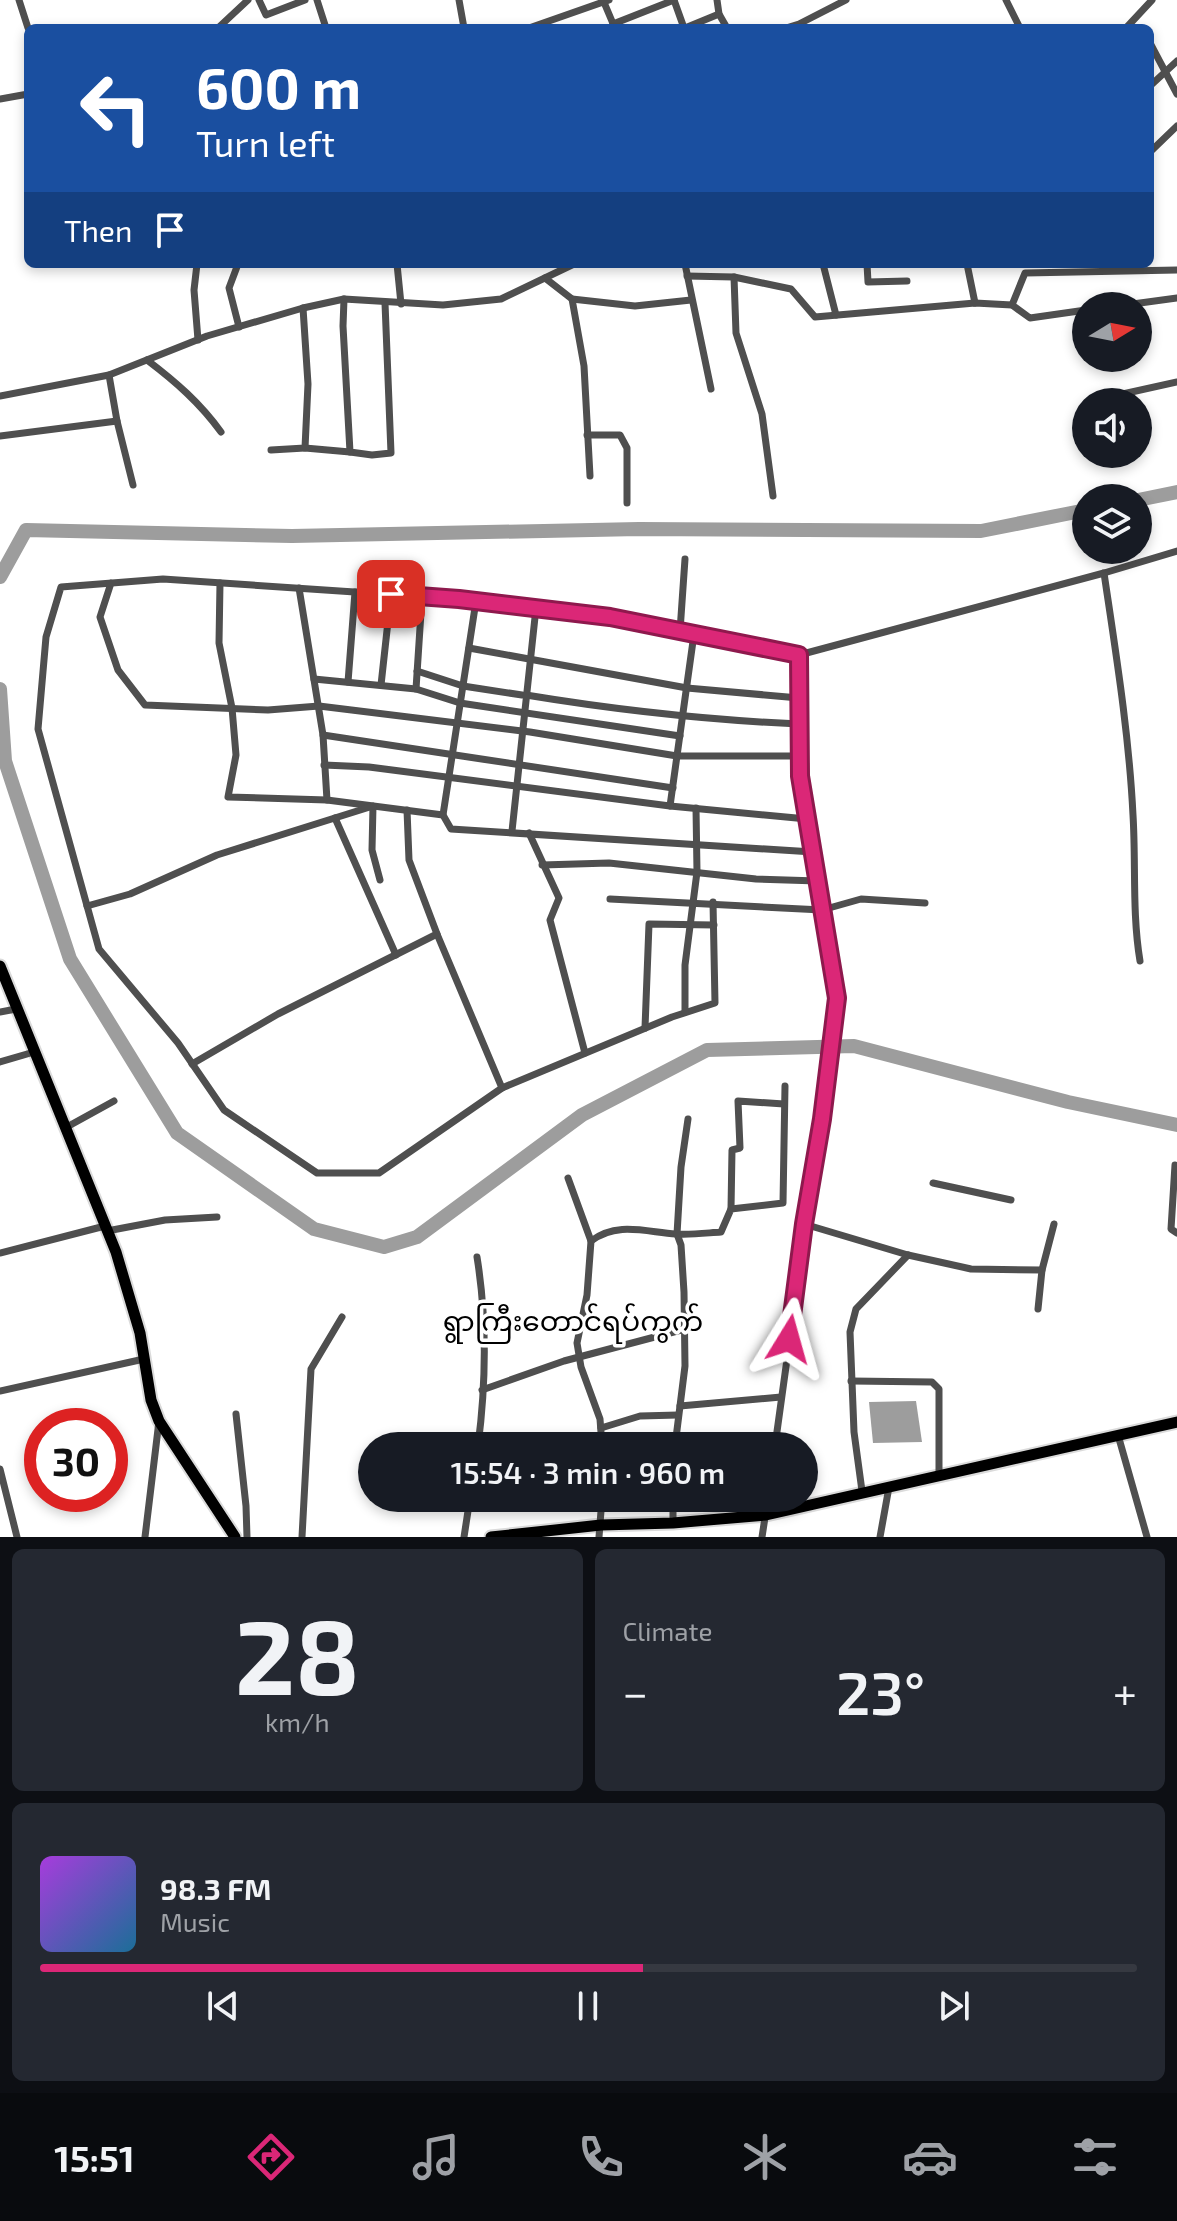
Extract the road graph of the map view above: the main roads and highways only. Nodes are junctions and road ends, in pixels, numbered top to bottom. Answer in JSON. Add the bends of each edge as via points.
{"nodes":[{"id":1,"x":0,"y":966,"type":"edge"},
{"id":2,"x":1177,"y":1422,"type":"edge"},
{"id":3,"x":600,"y":1531,"type":"edge"},
{"id":4,"x":235,"y":1537,"type":"edge"},
{"id":5,"x":491,"y":1537,"type":"edge"}],
"edges":[{"from":1,"to":4,"type":"main road","via":[[116,1252],[159,1421]]},
{"from":2,"to":3,"type":"main road","via":[[766,1515]]},
{"from":3,"to":5,"type":"main road"}]}
